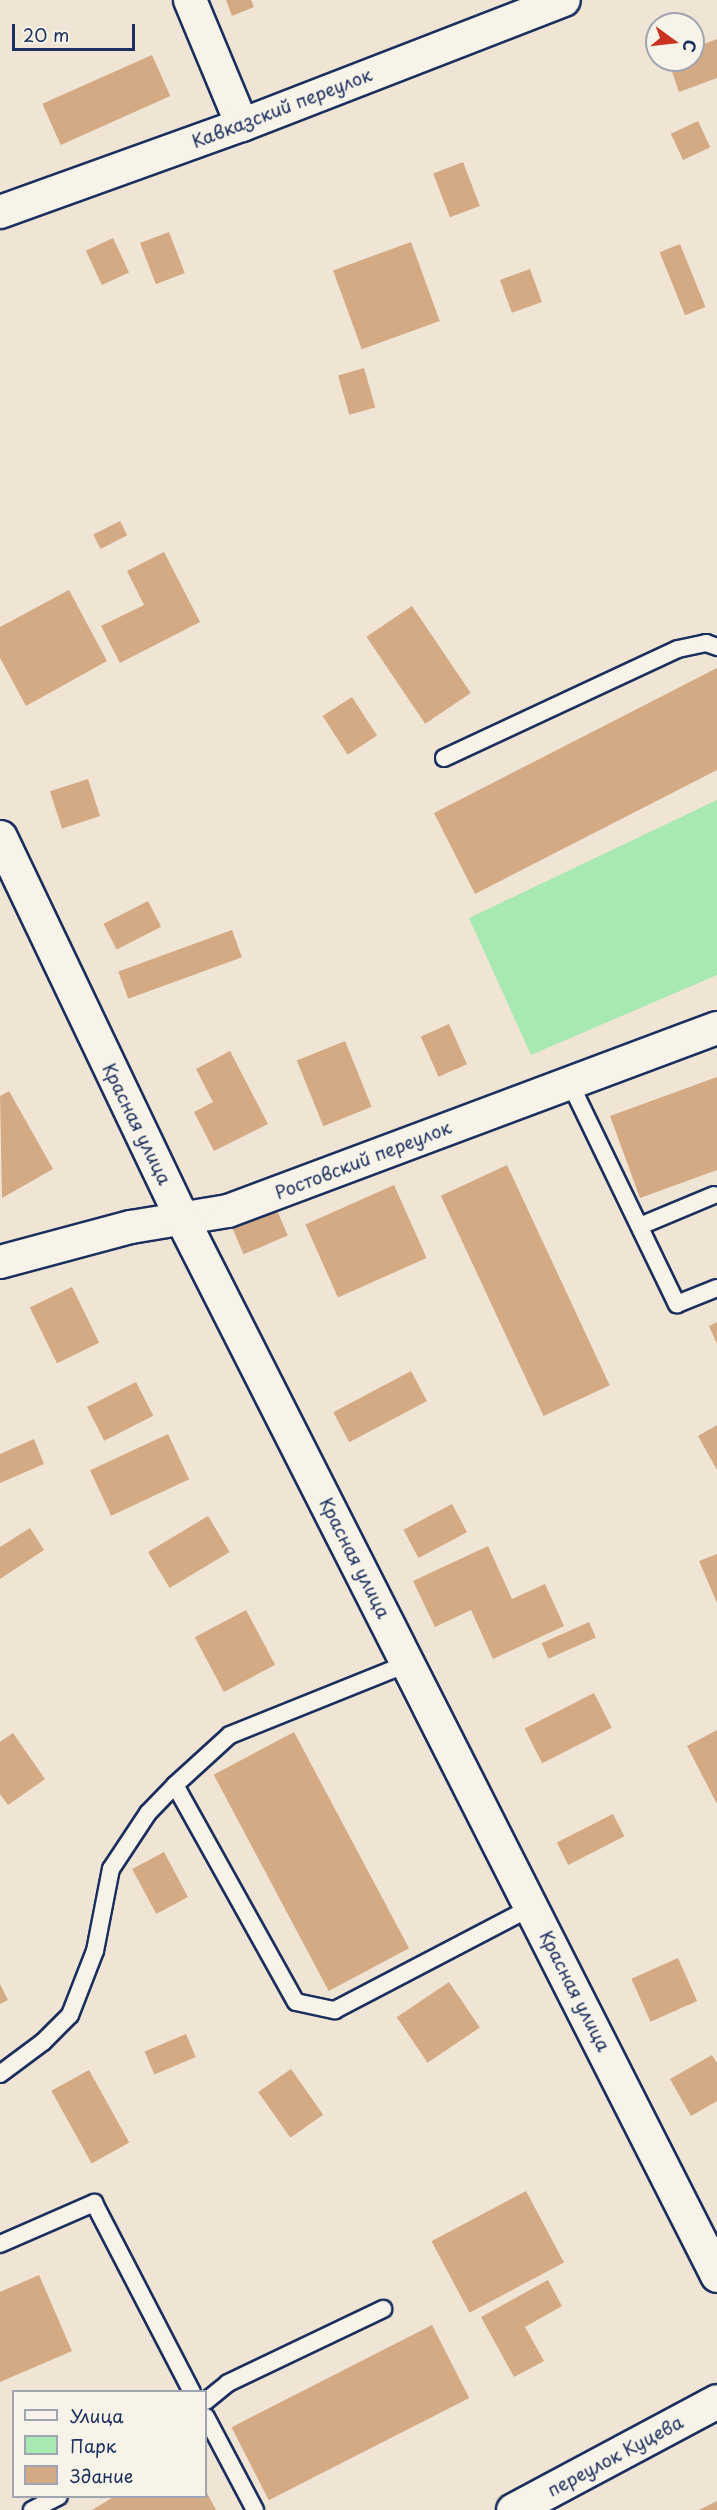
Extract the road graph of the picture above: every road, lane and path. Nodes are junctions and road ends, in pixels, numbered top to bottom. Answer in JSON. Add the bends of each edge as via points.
{"nodes":[{"id":1,"x":190,"y":0,"type":"edge"},
{"id":2,"x":564,"y":0,"type":"edge"},
{"id":3,"x":242,"y":125,"type":"junction"},
{"id":4,"x":0,"y":212,"type":"edge"},
{"id":5,"x":717,"y":647,"type":"edge"},
{"id":6,"x":444,"y":758,"type":"dead end"},
{"id":7,"x":0,"y":837,"type":"edge"},
{"id":8,"x":717,"y":1028,"type":"edge"},
{"id":9,"x":570,"y":1083,"type":"junction"},
{"id":10,"x":714,"y":1195,"type":"dead end"},
{"id":11,"x":181,"y":1217,"type":"junction"},
{"id":12,"x":640,"y":1226,"type":"junction"},
{"id":13,"x":0,"y":1262,"type":"edge"},
{"id":14,"x":717,"y":1288,"type":"edge"},
{"id":15,"x":409,"y":1663,"type":"junction"},
{"id":16,"x":175,"y":1785,"type":"junction"},
{"id":17,"x":532,"y":1907,"type":"junction"},
{"id":18,"x":0,"y":2074,"type":"edge"},
{"id":19,"x":0,"y":2244,"type":"edge"},
{"id":20,"x":717,"y":2275,"type":"edge"},
{"id":21,"x":383,"y":2309,"type":"dead end"},
{"id":22,"x":191,"y":2390,"type":"edge"},
{"id":23,"x":207,"y":2400,"type":"edge"},
{"id":24,"x":717,"y":2401,"type":"edge"},
{"id":25,"x":207,"y":2422,"type":"edge"},
{"id":26,"x":55,"y":2498,"type":"edge"},
{"id":27,"x":32,"y":2510,"type":"edge"},
{"id":28,"x":255,"y":2510,"type":"edge"},
{"id":29,"x":513,"y":2510,"type":"edge"}],
"edges":[{"from":1,"to":3,"type":"street"},
{"from":2,"to":3,"type":"street","name":"Кавказский переулок"},
{"from":3,"to":4,"type":"street","name":"Кавказский переулок"},
{"from":5,"to":6,"type":"lane","via":[[706,643],[678,649]]},
{"from":7,"to":11,"type":"street","name":"Красная улица"},
{"from":8,"to":9,"type":"street","name":"Ростовский переулок"},
{"from":9,"to":11,"type":"street","name":"Ростовский переулок","via":[[228,1211]]},
{"from":9,"to":12,"type":"lane"},
{"from":10,"to":12,"type":"lane"},
{"from":11,"to":13,"type":"street","name":"Ростовский переулок"},
{"from":11,"to":15,"type":"street","name":"Красная улица"},
{"from":12,"to":14,"type":"lane","via":[[677,1305]]},
{"from":15,"to":16,"type":"lane","via":[[230,1735]]},
{"from":15,"to":17,"type":"street","name":"Красная улица"},
{"from":16,"to":17,"type":"lane","via":[[296,2002],[335,2010]]},
{"from":16,"to":18,"type":"lane","via":[[148,1813],[111,1869],[95,1951],[70,2015],[43,2042]]},
{"from":17,"to":20,"type":"street","name":"Красная улица"},
{"from":19,"to":22,"type":"lane","via":[[94,2203]]},
{"from":21,"to":23,"type":"lane","via":[[228,2383]]},
{"from":24,"to":29,"type":"street","name":"переулок Куцева"},
{"from":25,"to":28,"type":"lane"},
{"from":26,"to":27,"type":"lane"}]}
